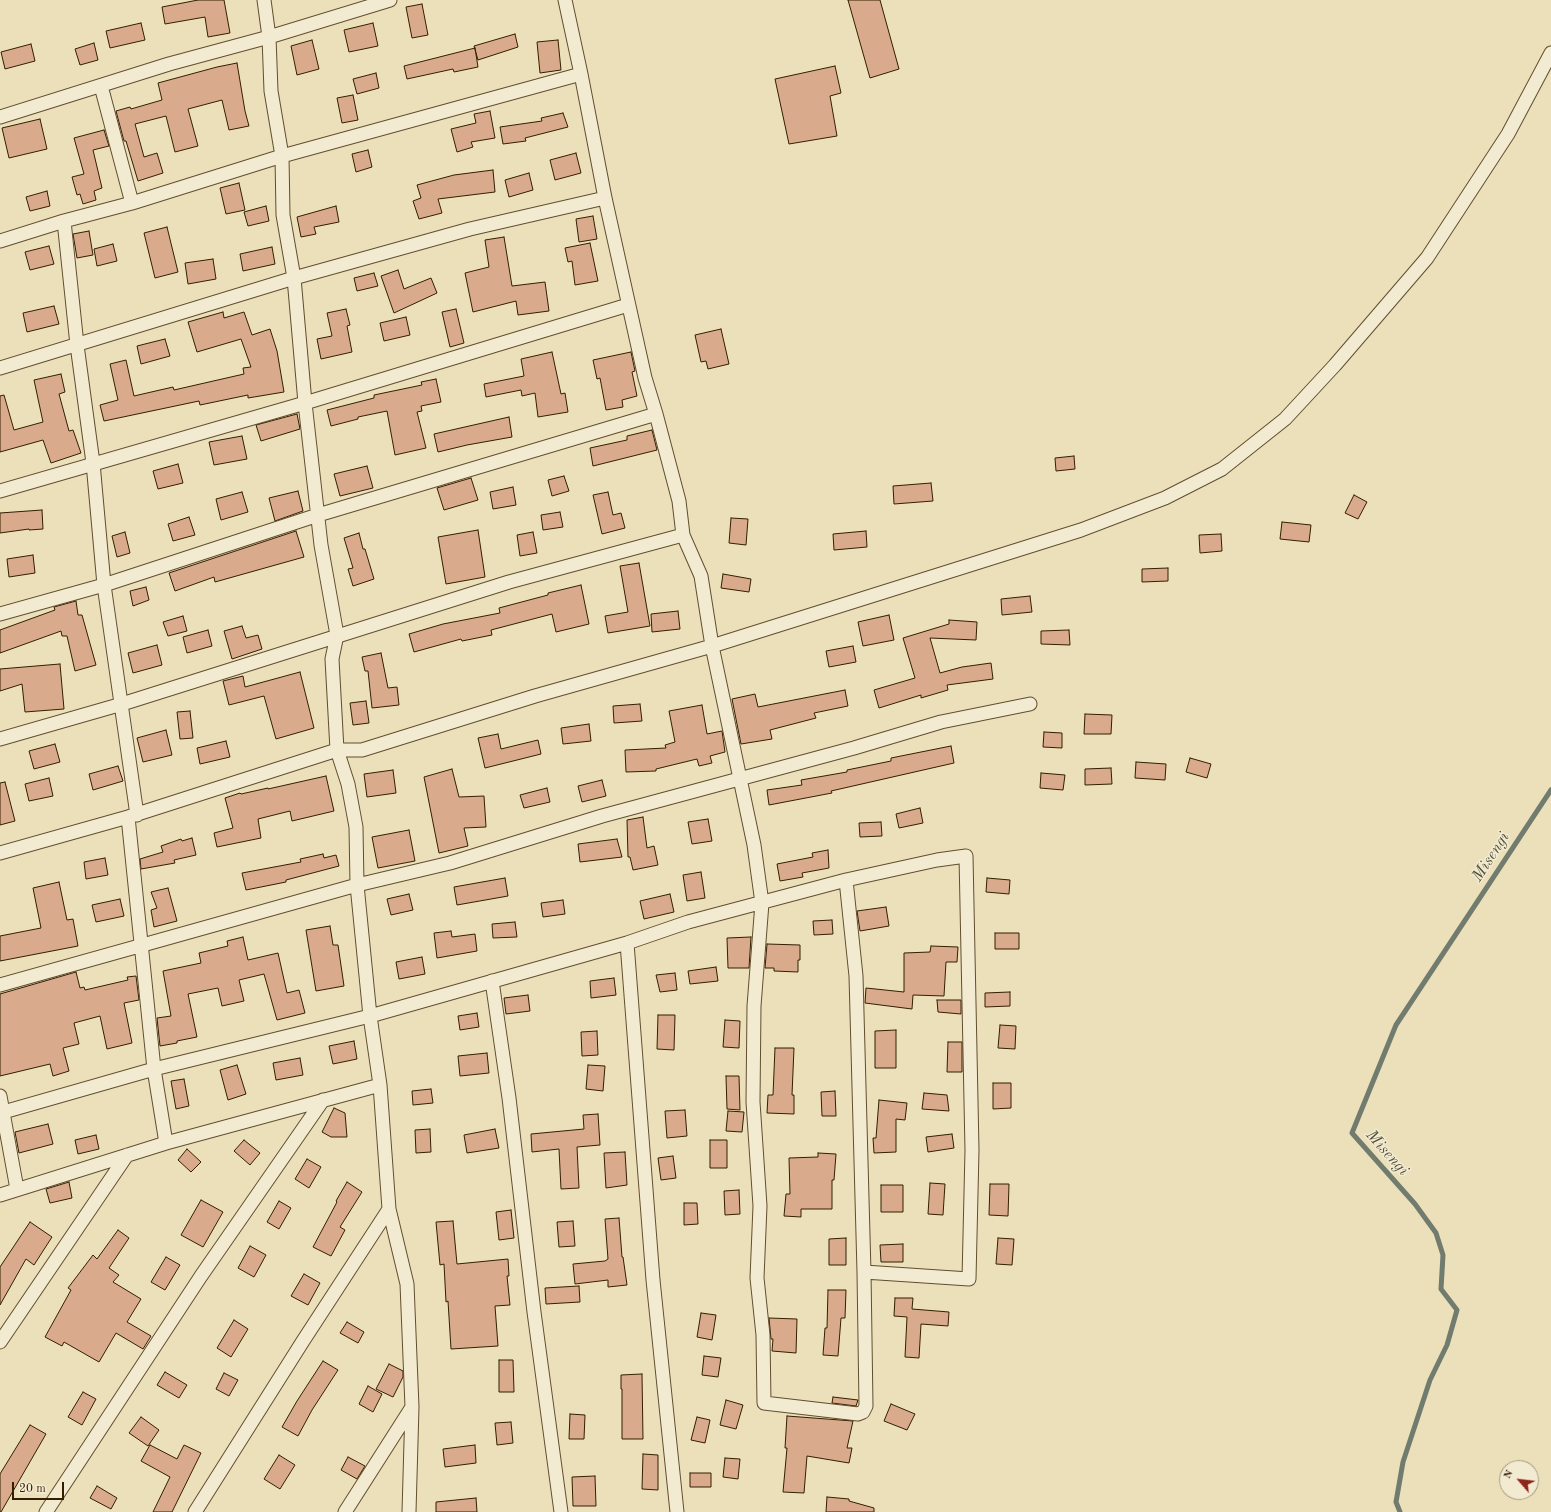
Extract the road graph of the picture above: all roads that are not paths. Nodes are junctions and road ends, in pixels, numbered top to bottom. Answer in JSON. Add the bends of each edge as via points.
{"nodes":[{"id":1,"x":264,"y":0,"type":"edge"},
{"id":2,"x":390,"y":0,"type":"edge"},
{"id":3,"x":565,"y":0,"type":"edge"},
{"id":4,"x":269,"y":37,"type":"junction"},
{"id":5,"x":1551,"y":53,"type":"edge"},
{"id":6,"x":581,"y":74,"type":"junction"},
{"id":7,"x":101,"y":86,"type":"junction"},
{"id":8,"x":0,"y":117,"type":"edge"},
{"id":9,"x":282,"y":156,"type":"junction"},
{"id":10,"x":605,"y":198,"type":"junction"},
{"id":11,"x":132,"y":203,"type":"junction"},
{"id":12,"x":64,"y":221,"type":"junction"},
{"id":13,"x":0,"y":241,"type":"edge"},
{"id":14,"x":294,"y":278,"type":"junction"},
{"id":15,"x":628,"y":305,"type":"junction"},
{"id":16,"x":78,"y":345,"type":"junction"},
{"id":17,"x":0,"y":368,"type":"edge"},
{"id":18,"x":305,"y":402,"type":"junction"},
{"id":19,"x":656,"y":414,"type":"junction"},
{"id":20,"x":93,"y":463,"type":"junction"},
{"id":21,"x":0,"y":491,"type":"edge"},
{"id":22,"x":318,"y":516,"type":"junction"},
{"id":23,"x":683,"y":535,"type":"junction"},
{"id":24,"x":104,"y":585,"type":"junction"},
{"id":25,"x":0,"y":614,"type":"edge"},
{"id":26,"x":337,"y":635,"type":"junction"},
{"id":27,"x":712,"y":646,"type":"junction"},
{"id":28,"x":122,"y":704,"type":"junction"},
{"id":29,"x":1030,"y":704,"type":"dead end"},
{"id":30,"x":0,"y":739,"type":"edge"},
{"id":31,"x":337,"y":750,"type":"junction"},
{"id":32,"x":740,"y":778,"type":"junction"},
{"id":33,"x":132,"y":816,"type":"junction"},
{"id":34,"x":0,"y":853,"type":"edge"},
{"id":35,"x":846,"y":880,"type":"junction"},
{"id":36,"x":358,"y":885,"type":"junction"},
{"id":37,"x":762,"y":903,"type":"junction"},
{"id":38,"x":627,"y":944,"type":"junction"},
{"id":39,"x":140,"y":947,"type":"junction"},
{"id":40,"x":492,"y":981,"type":"junction"},
{"id":41,"x":0,"y":985,"type":"edge"},
{"id":42,"x":370,"y":1016,"type":"junction"},
{"id":43,"x":154,"y":1069,"type":"junction"},
{"id":44,"x":380,"y":1085,"type":"junction"},
{"id":45,"x":0,"y":1096,"type":"edge"},
{"id":46,"x":323,"y":1100,"type":"junction"},
{"id":47,"x":2,"y":1112,"type":"edge"},
{"id":48,"x":166,"y":1143,"type":"junction"},
{"id":49,"x":127,"y":1156,"type":"junction"},
{"id":50,"x":17,"y":1189,"type":"junction"},
{"id":51,"x":0,"y":1195,"type":"edge"},
{"id":52,"x":389,"y":1209,"type":"junction"},
{"id":53,"x":864,"y":1272,"type":"junction"},
{"id":54,"x":0,"y":1342,"type":"edge"},
{"id":55,"x":412,"y":1407,"type":"junction"},
{"id":56,"x":46,"y":1512,"type":"edge"},
{"id":57,"x":195,"y":1512,"type":"edge"},
{"id":58,"x":346,"y":1512,"type":"edge"},
{"id":59,"x":409,"y":1512,"type":"edge"},
{"id":60,"x":561,"y":1512,"type":"edge"},
{"id":61,"x":677,"y":1512,"type":"edge"}],
"edges":[{"from":1,"to":4,"type":"street"},
{"from":2,"to":4,"type":"street"},
{"from":3,"to":6,"type":"street"},
{"from":4,"to":7,"type":"street","via":[[169,64]]},
{"from":4,"to":9,"type":"street","via":[[271,91]]},
{"from":5,"to":27,"type":"street","via":[[1508,134],[1427,258],[1335,365],[1284,419],[1222,469],[1165,498],[1082,530]]},
{"from":6,"to":9,"type":"street"},
{"from":6,"to":10,"type":"street"},
{"from":7,"to":8,"type":"street"},
{"from":7,"to":11,"type":"street"},
{"from":9,"to":11,"type":"street"},
{"from":9,"to":14,"type":"street","via":[[283,215]]},
{"from":10,"to":14,"type":"street","via":[[470,229]]},
{"from":10,"to":15,"type":"street"},
{"from":11,"to":12,"type":"street"},
{"from":12,"to":13,"type":"street"},
{"from":12,"to":16,"type":"street"},
{"from":14,"to":16,"type":"street"},
{"from":14,"to":18,"type":"street"},
{"from":15,"to":18,"type":"street"},
{"from":15,"to":19,"type":"street"},
{"from":16,"to":17,"type":"street"},
{"from":16,"to":20,"type":"street"},
{"from":18,"to":20,"type":"street"},
{"from":18,"to":22,"type":"street"},
{"from":19,"to":22,"type":"street"},
{"from":19,"to":23,"type":"street","via":[[680,501]]},
{"from":20,"to":21,"type":"street"},
{"from":20,"to":24,"type":"street"},
{"from":22,"to":24,"type":"street"},
{"from":22,"to":26,"type":"street"},
{"from":23,"to":26,"type":"street","via":[[509,582]]},
{"from":23,"to":27,"type":"street","via":[[701,576]]},
{"from":24,"to":25,"type":"street"},
{"from":24,"to":28,"type":"street"},
{"from":26,"to":28,"type":"street"},
{"from":26,"to":31,"type":"street","via":[[332,659]]},
{"from":27,"to":31,"type":"street","via":[[535,696],[362,750]]},
{"from":27,"to":32,"type":"street"},
{"from":28,"to":30,"type":"street"},
{"from":28,"to":33,"type":"street"},
{"from":29,"to":32,"type":"street","via":[[941,722]]},
{"from":31,"to":33,"type":"street"},
{"from":31,"to":36,"type":"street","via":[[348,784],[356,827]]},
{"from":32,"to":36,"type":"street","via":[[602,816],[450,863]]},
{"from":32,"to":37,"type":"street","via":[[754,845]]},
{"from":33,"to":34,"type":"street"},
{"from":33,"to":39,"type":"street"},
{"from":35,"to":37,"type":"street"},
{"from":35,"to":53,"type":"street","via":[[856,976]]},
{"from":35,"to":53,"type":"street","via":[[966,856],[972,1150],[969,1280]]},
{"from":36,"to":39,"type":"street"},
{"from":36,"to":42,"type":"street"},
{"from":37,"to":38,"type":"street","via":[[688,922]]},
{"from":37,"to":53,"type":"street","via":[[754,1006],[753,1102],[760,1206],[757,1278],[763,1335],[764,1403],[858,1414],[863,1412],[866,1406]]},
{"from":38,"to":40,"type":"street"},
{"from":38,"to":61,"type":"street","via":[[653,1280]]},
{"from":39,"to":41,"type":"street"},
{"from":39,"to":43,"type":"street"},
{"from":40,"to":42,"type":"street"},
{"from":40,"to":60,"type":"street","via":[[510,1098],[534,1312]]},
{"from":42,"to":43,"type":"street"},
{"from":42,"to":44,"type":"street"},
{"from":43,"to":47,"type":"street"},
{"from":43,"to":48,"type":"street"},
{"from":44,"to":46,"type":"street"},
{"from":44,"to":52,"type":"street"},
{"from":45,"to":47,"type":"street"},
{"from":46,"to":48,"type":"street"},
{"from":46,"to":56,"type":"street","via":[[201,1276]]},
{"from":47,"to":50,"type":"street"},
{"from":48,"to":49,"type":"street"},
{"from":49,"to":50,"type":"street"},
{"from":49,"to":54,"type":"street"},
{"from":50,"to":51,"type":"street"},
{"from":52,"to":55,"type":"street","via":[[407,1284]]},
{"from":52,"to":57,"type":"street"},
{"from":55,"to":58,"type":"street"},
{"from":55,"to":59,"type":"street"}]}
